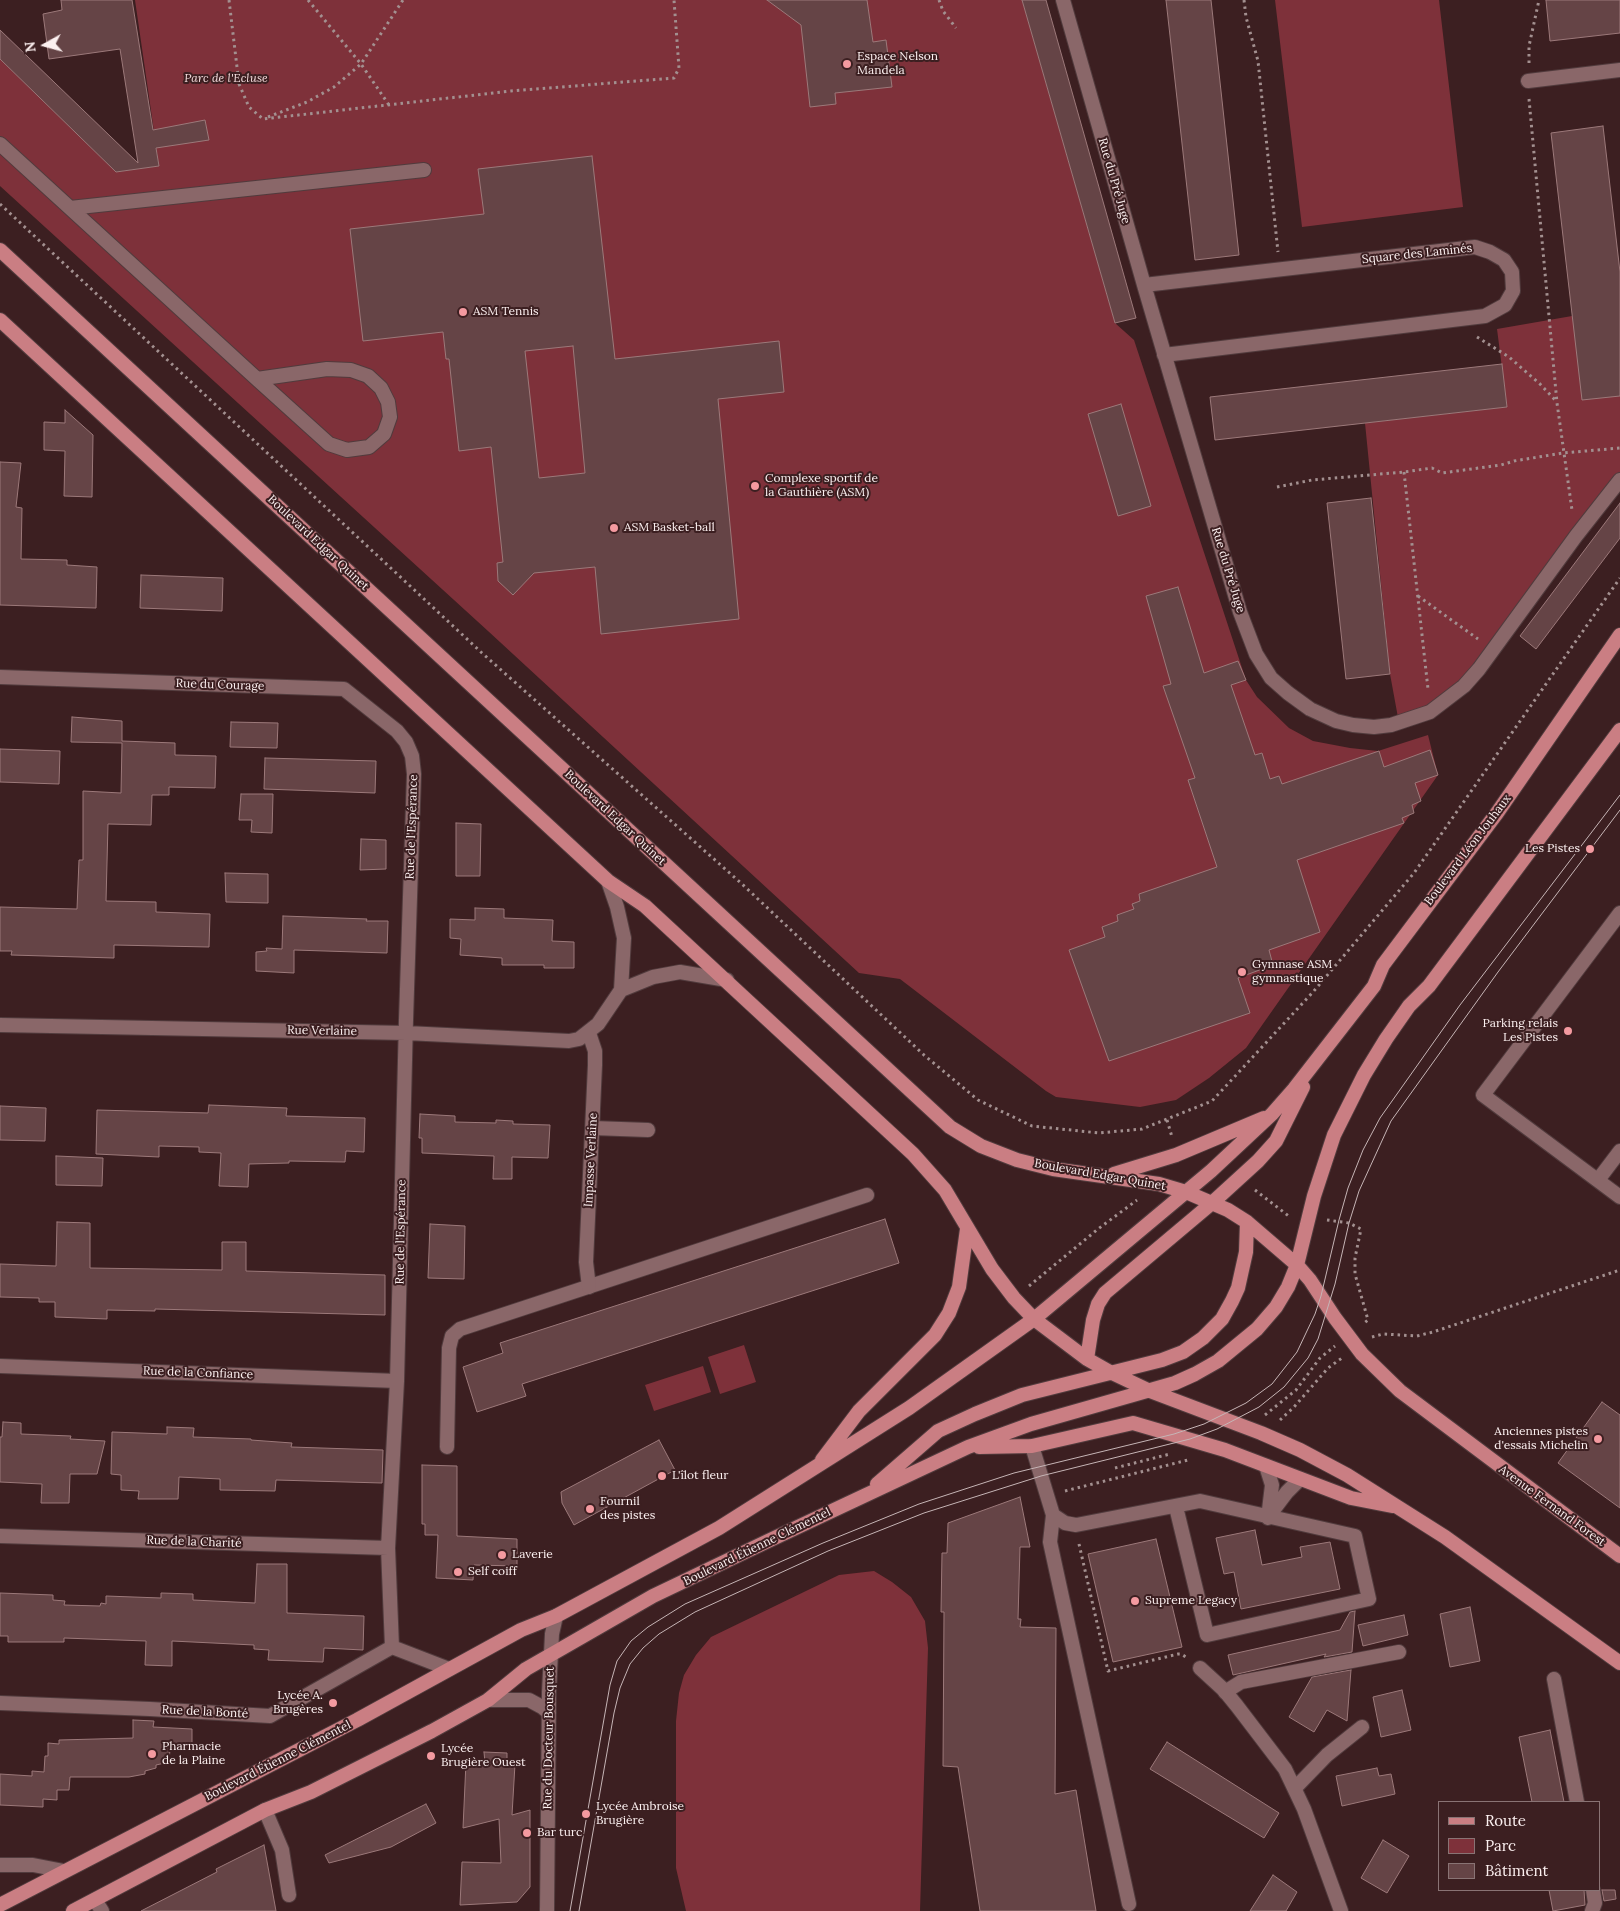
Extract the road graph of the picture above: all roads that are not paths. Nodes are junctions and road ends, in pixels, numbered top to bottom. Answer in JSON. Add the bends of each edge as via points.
{"nodes":[{"id":1,"x":1063,"y":0,"type":"edge"},
{"id":2,"x":1620,"y":70,"type":"edge"},
{"id":3,"x":1528,"y":81,"type":"road end"},
{"id":4,"x":0,"y":144,"type":"edge"},
{"id":5,"x":424,"y":170,"type":"dead end"},
{"id":6,"x":70,"y":208,"type":"junction"},
{"id":7,"x":0,"y":250,"type":"edge"},
{"id":8,"x":1144,"y":285,"type":"junction"},
{"id":9,"x":0,"y":320,"type":"edge"},
{"id":10,"x":1164,"y":355,"type":"junction"},
{"id":11,"x":257,"y":379,"type":"junction"},
{"id":12,"x":1620,"y":480,"type":"edge"},
{"id":13,"x":1620,"y":635,"type":"edge"},
{"id":14,"x":0,"y":677,"type":"edge"},
{"id":15,"x":1620,"y":730,"type":"edge"},
{"id":16,"x":412,"y":756,"type":"joint"},
{"id":17,"x":608,"y":881,"type":"junction"},
{"id":18,"x":1620,"y":913,"type":"edge"},
{"id":19,"x":727,"y":980,"type":"junction"},
{"id":20,"x":621,"y":990,"type":"junction"},
{"id":21,"x":0,"y":1025,"type":"edge"},
{"id":22,"x":406,"y":1033,"type":"junction"},
{"id":23,"x":589,"y":1033,"type":"junction"},
{"id":24,"x":1315,"y":1064,"type":"junction"},
{"id":25,"x":1272,"y":1114,"type":"junction"},
{"id":26,"x":593,"y":1128,"type":"junction"},
{"id":27,"x":648,"y":1130,"type":"dead end"},
{"id":28,"x":1620,"y":1151,"type":"edge"},
{"id":29,"x":1109,"y":1176,"type":"junction"},
{"id":30,"x":1598,"y":1180,"type":"junction"},
{"id":31,"x":1186,"y":1192,"type":"junction"},
{"id":32,"x":867,"y":1195,"type":"dead end"},
{"id":33,"x":1620,"y":1196,"type":"edge"},
{"id":34,"x":1212,"y":1203,"type":"junction"},
{"id":35,"x":1247,"y":1222,"type":"junction"},
{"id":36,"x":968,"y":1229,"type":"junction"},
{"id":37,"x":1297,"y":1265,"type":"junction"},
{"id":38,"x":589,"y":1287,"type":"junction"},
{"id":39,"x":1034,"y":1318,"type":"junction"},
{"id":40,"x":1087,"y":1359,"type":"junction"},
{"id":41,"x":0,"y":1366,"type":"edge"},
{"id":42,"x":1110,"y":1372,"type":"junction"},
{"id":43,"x":397,"y":1381,"type":"junction"},
{"id":44,"x":1150,"y":1391,"type":"junction"},
{"id":45,"x":1032,"y":1446,"type":"junction"},
{"id":46,"x":968,"y":1447,"type":"junction"},
{"id":47,"x":447,"y":1448,"type":"dead end"},
{"id":48,"x":817,"y":1466,"type":"junction"},
{"id":49,"x":1266,"y":1466,"type":"junction"},
{"id":50,"x":1300,"y":1479,"type":"junction"},
{"id":51,"x":863,"y":1496,"type":"junction"},
{"id":52,"x":1176,"y":1507,"type":"junction"},
{"id":53,"x":1402,"y":1508,"type":"junction"},
{"id":54,"x":1052,"y":1515,"type":"junction"},
{"id":55,"x":1268,"y":1518,"type":"junction"},
{"id":56,"x":0,"y":1536,"type":"edge"},
{"id":57,"x":388,"y":1548,"type":"junction"},
{"id":58,"x":1620,"y":1556,"type":"edge"},
{"id":59,"x":556,"y":1616,"type":"junction"},
{"id":60,"x":392,"y":1647,"type":"junction"},
{"id":61,"x":1399,"y":1652,"type":"dead end"},
{"id":62,"x":550,"y":1655,"type":"junction"},
{"id":63,"x":1620,"y":1663,"type":"edge"},
{"id":64,"x":1200,"y":1668,"type":"road end"},
{"id":65,"x":449,"y":1669,"type":"junction"},
{"id":66,"x":1554,"y":1679,"type":"dead end"},
{"id":67,"x":1225,"y":1692,"type":"junction"},
{"id":68,"x":488,"y":1700,"type":"junction"},
{"id":69,"x":0,"y":1703,"type":"edge"},
{"id":70,"x":549,"y":1713,"type":"junction"},
{"id":71,"x":1362,"y":1727,"type":"dead end"},
{"id":72,"x":1295,"y":1788,"type":"junction"},
{"id":73,"x":1576,"y":1801,"type":"edge"},
{"id":74,"x":265,"y":1810,"type":"junction"},
{"id":75,"x":0,"y":1864,"type":"edge"},
{"id":76,"x":64,"y":1872,"type":"junction"},
{"id":77,"x":1592,"y":1891,"type":"edge"},
{"id":78,"x":289,"y":1895,"type":"dead end"},
{"id":79,"x":1130,"y":1904,"type":"dead end"},
{"id":80,"x":0,"y":1905,"type":"edge"},
{"id":81,"x":98,"y":1905,"type":"edge"},
{"id":82,"x":73,"y":1911,"type":"edge"},
{"id":83,"x":547,"y":1911,"type":"edge"},
{"id":84,"x":1340,"y":1911,"type":"edge"},
{"id":85,"x":1592,"y":1911,"type":"edge"}],
"edges":[{"from":1,"to":8,"type":"street","name":"Rue du Pré Juge"},
{"from":2,"to":3,"type":"street"},
{"from":4,"to":6,"type":"street"},
{"from":5,"to":6,"type":"street"},
{"from":6,"to":11,"type":"street"},
{"from":7,"to":29,"type":"main road","name":"Boulevard Edgar Quinet","via":[[950,1126],[981,1146],[1017,1160],[1053,1169]]},
{"from":8,"to":10,"type":"street","name":"Rue du Pré Juge"},
{"from":8,"to":10,"type":"street","name":"Square des Laminés","via":[[1475,247],[1504,260],[1512,272],[1513,291],[1505,304],[1484,316]]},
{"from":9,"to":17,"type":"main road"},
{"from":10,"to":12,"type":"street","name":"Rue du Pré Juge","via":[[1240,612],[1256,654],[1271,678],[1310,709],[1336,721],[1374,727],[1392,725],[1430,712],[1464,686]]},
{"from":11,"to":11,"type":"street","via":[[328,369],[351,370],[368,376],[388,402],[390,417],[384,434],[369,446],[347,450],[329,444]]},
{"from":13,"to":24,"type":"main road","name":"Boulevard Léon Jouhaux","via":[[1497,813],[1383,965],[1374,986]]},
{"from":14,"to":16,"type":"street","name":"Rue du Courage","via":[[344,689],[397,731]]},
{"from":15,"to":37,"type":"main road","name":"Boulevard Étienne Clémentel","via":[[1386,1039],[1334,1135],[1322,1168]]},
{"from":16,"to":22,"type":"street","name":"Rue de l'Espérance"},
{"from":17,"to":19,"type":"main road","via":[[645,906]]},
{"from":17,"to":20,"type":"street","via":[[624,938]]},
{"from":18,"to":30,"type":"street","via":[[1483,1095]]},
{"from":19,"to":20,"type":"street","via":[[680,972]]},
{"from":19,"to":36,"type":"main road","via":[[913,1154],[945,1190]]},
{"from":20,"to":23,"type":"street"},
{"from":21,"to":22,"type":"street","name":"Rue Verlaine"},
{"from":22,"to":23,"type":"street","name":"Rue Verlaine","via":[[569,1041]]},
{"from":22,"to":43,"type":"street","name":"Rue de l'Espérance"},
{"from":23,"to":26,"type":"street","name":"Impasse Verlaine","via":[[595,1051]]},
{"from":24,"to":25,"type":"main road","name":"Boulevard Étienne Clémentel"},
{"from":24,"to":34,"type":"main road","via":[[1276,1141]]},
{"from":25,"to":29,"type":"main road","via":[[1176,1155]]},
{"from":25,"to":31,"type":"main road","name":"Boulevard Étienne Clémentel"},
{"from":26,"to":27,"type":"street"},
{"from":26,"to":38,"type":"street","name":"Impasse Verlaine","via":[[586,1262]]},
{"from":28,"to":30,"type":"street"},
{"from":29,"to":31,"type":"main road","name":"Boulevard Edgar Quinet"},
{"from":30,"to":33,"type":"street"},
{"from":31,"to":34,"type":"main road","name":"Boulevard Edgar Quinet"},
{"from":31,"to":39,"type":"main road","name":"Boulevard Étienne Clémentel"},
{"from":32,"to":38,"type":"street"},
{"from":34,"to":35,"type":"main road","name":"Boulevard Edgar Quinet"},
{"from":34,"to":40,"type":"main road","via":[[1105,1294],[1093,1320]]},
{"from":35,"to":37,"type":"main road","name":"Boulevard Edgar Quinet"},
{"from":35,"to":42,"type":"main road","via":[[1246,1252],[1238,1288],[1222,1319],[1183,1352]]},
{"from":36,"to":39,"type":"main road","via":[[992,1269]]},
{"from":36,"to":48,"type":"main road","via":[[959,1286],[949,1314],[935,1335],[859,1411]]},
{"from":37,"to":44,"type":"main road","name":"Boulevard Étienne Clémentel","via":[[1276,1307],[1257,1329],[1218,1361],[1196,1374]]},
{"from":37,"to":58,"type":"main road","name":"Avenue Fernand Forest","via":[[1379,1372],[1423,1409]]},
{"from":38,"to":47,"type":"street","via":[[460,1328],[452,1336]]},
{"from":39,"to":40,"type":"main road"},
{"from":39,"to":48,"type":"main road","name":"Boulevard Étienne Clémentel","via":[[909,1408]]},
{"from":40,"to":42,"type":"main road"},
{"from":41,"to":43,"type":"street","name":"Rue de la Confiance"},
{"from":42,"to":44,"type":"main road"},
{"from":42,"to":51,"type":"main road","via":[[1022,1395],[938,1431]]},
{"from":43,"to":57,"type":"street","name":"Rue de l'Espérance"},
{"from":44,"to":46,"type":"main road","name":"Boulevard Étienne Clémentel","via":[[1031,1424]]},
{"from":44,"to":53,"type":"main road","via":[[1300,1450]]},
{"from":45,"to":46,"type":"main road"},
{"from":45,"to":49,"type":"main road","via":[[1134,1423]]},
{"from":45,"to":54,"type":"street"},
{"from":46,"to":51,"type":"main road","name":"Boulevard Étienne Clémentel"},
{"from":48,"to":59,"type":"main road","name":"Boulevard Étienne Clémentel","via":[[720,1528]]},
{"from":49,"to":50,"type":"main road"},
{"from":49,"to":55,"type":"street","via":[[1272,1485]]},
{"from":50,"to":53,"type":"main road","via":[[1351,1498]]},
{"from":50,"to":55,"type":"street","via":[[1286,1492]]},
{"from":51,"to":62,"type":"main road","name":"Boulevard Étienne Clémentel","via":[[653,1596]]},
{"from":52,"to":54,"type":"street","via":[[1076,1525]]},
{"from":52,"to":55,"type":"street","via":[[1200,1501]]},
{"from":52,"to":55,"type":"street","via":[[1207,1635],[1368,1599],[1355,1536]]},
{"from":53,"to":63,"type":"main road"},
{"from":54,"to":79,"type":"street","via":[[1050,1542]]},
{"from":56,"to":57,"type":"street","name":"Rue de la Charité"},
{"from":57,"to":60,"type":"street","name":"Rue de l'Espérance"},
{"from":59,"to":62,"type":"street"},
{"from":59,"to":65,"type":"main road","name":"Boulevard Étienne Clémentel","via":[[521,1630]]},
{"from":60,"to":65,"type":"street"},
{"from":60,"to":69,"type":"street","name":"Rue de la Bonté","via":[[270,1716]]},
{"from":61,"to":67,"type":"street","via":[[1241,1682]]},
{"from":62,"to":68,"type":"main road","name":"Boulevard Étienne Clémentel","via":[[526,1669]]},
{"from":62,"to":70,"type":"street","name":"Rue du Docteur Bousquet"},
{"from":64,"to":67,"type":"street"},
{"from":65,"to":76,"type":"main road","name":"Boulevard Étienne Clémentel"},
{"from":66,"to":73,"type":"street"},
{"from":67,"to":72,"type":"street","via":[[1285,1769]]},
{"from":68,"to":70,"type":"street","via":[[529,1700]]},
{"from":68,"to":74,"type":"main road","name":"Boulevard Étienne Clémentel","via":[[311,1792]]},
{"from":70,"to":83,"type":"street","name":"Rue du Docteur Bousquet"},
{"from":71,"to":72,"type":"street","via":[[1327,1755]]},
{"from":72,"to":84,"type":"street"},
{"from":74,"to":78,"type":"street","via":[[282,1850]]},
{"from":74,"to":81,"type":"main road","name":"Boulevard Étienne Clémentel"},
{"from":75,"to":76,"type":"street"},
{"from":76,"to":80,"type":"main road","name":"Boulevard Étienne Clémentel"},
{"from":77,"to":85,"type":"street","via":[[1595,1903]]},
{"from":81,"to":82,"type":"main road","name":"Boulevard Étienne Clémentel"}]}
